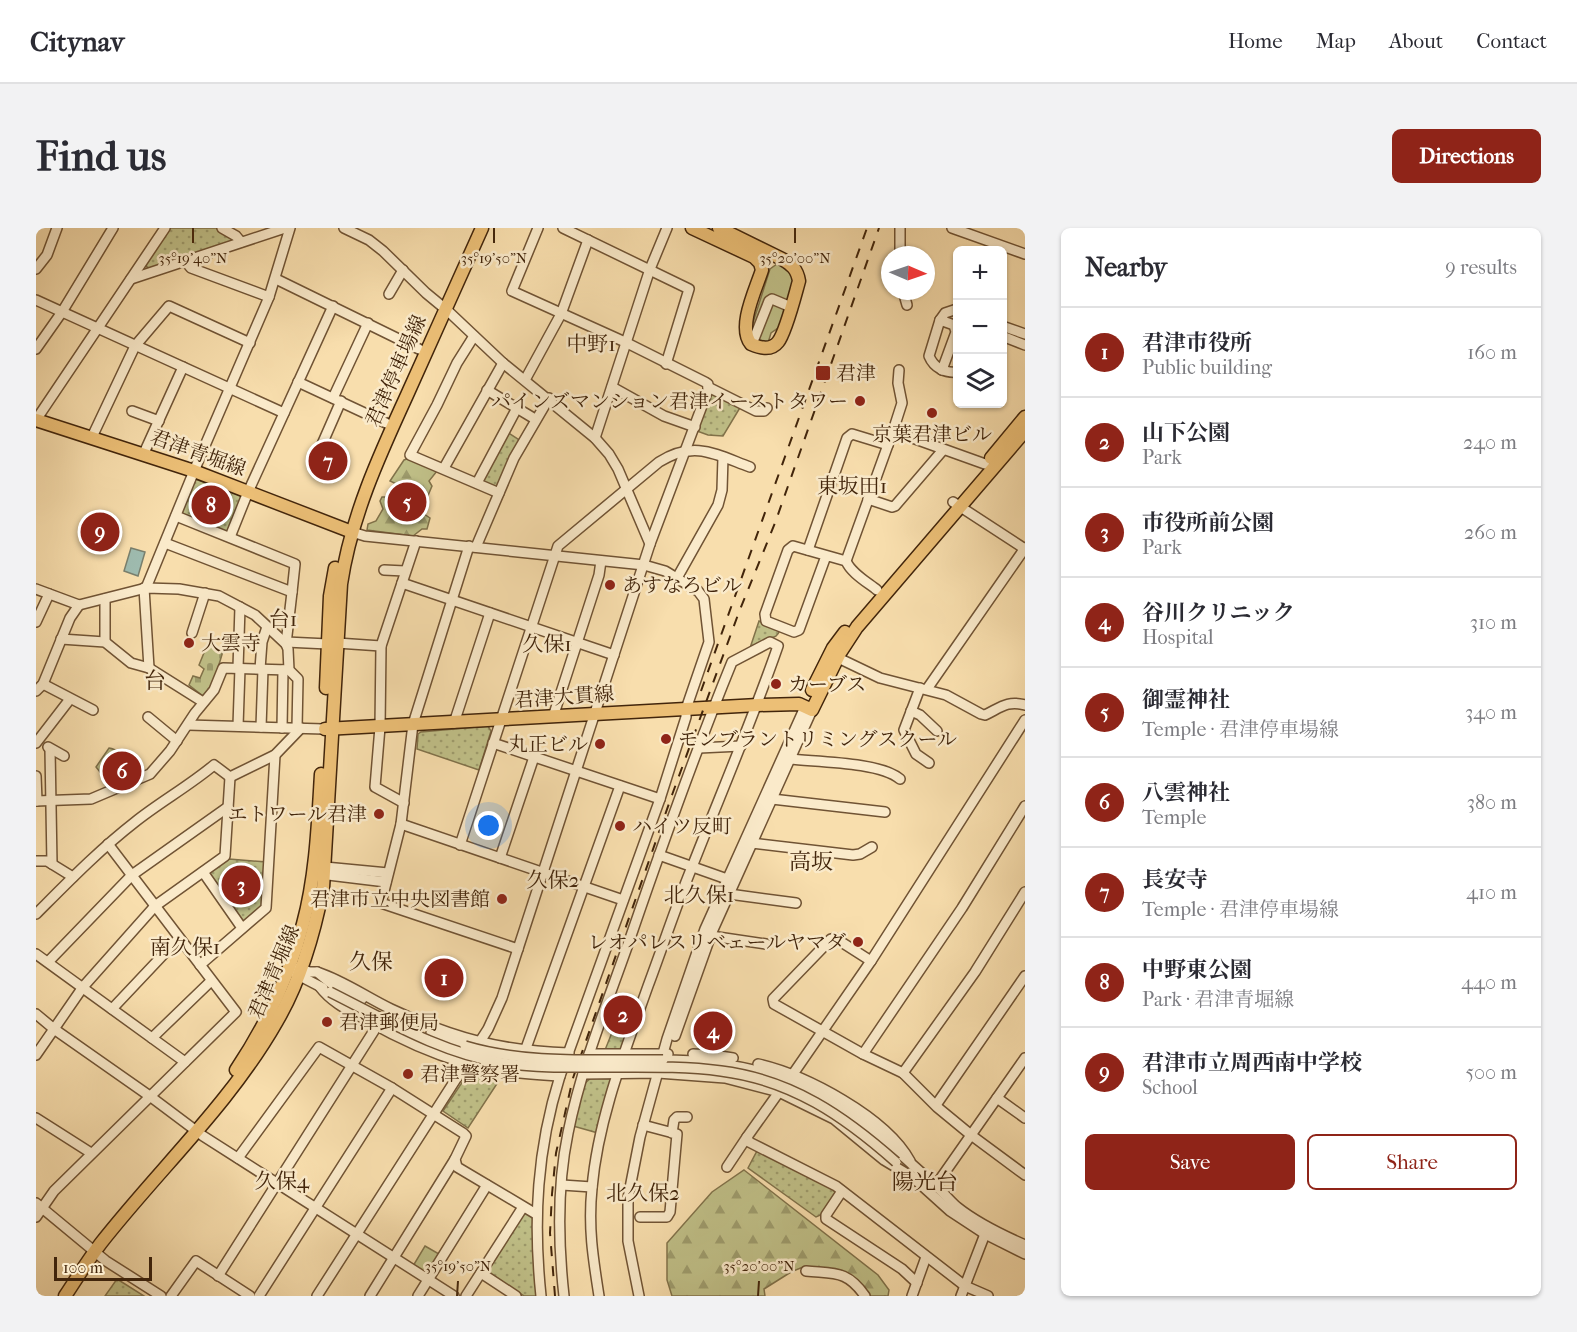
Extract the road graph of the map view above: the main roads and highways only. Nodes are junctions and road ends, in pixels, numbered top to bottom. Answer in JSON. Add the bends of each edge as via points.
{"nodes":[{"id":1,"x":473,"y":228,"type":"edge"},
{"id":2,"x":482,"y":228,"type":"edge"},
{"id":3,"x":693,"y":228,"type":"edge"},
{"id":4,"x":719,"y":228,"type":"edge"},
{"id":5,"x":442,"y":306,"type":"junction"},
{"id":6,"x":1025,"y":417,"type":"edge"},
{"id":7,"x":36,"y":420,"type":"edge"},
{"id":8,"x":1025,"y":431,"type":"edge"},
{"id":9,"x":956,"y":504,"type":"junction"},
{"id":10,"x":348,"y":530,"type":"junction"},
{"id":11,"x":833,"y":656,"type":"junction"},
{"id":12,"x":328,"y":729,"type":"junction"},
{"id":13,"x":92,"y":1249,"type":"junction"},
{"id":14,"x":57,"y":1296,"type":"edge"},
{"id":15,"x":65,"y":1296,"type":"edge"}],
"edges":[{"from":1,"to":5,"type":"main road","name":"君津停車場線"},
{"from":2,"to":5,"type":"main road","name":"君津停車場線"},
{"from":3,"to":4,"type":"main road","via":[[760,263],[762,270],[745,333],[752,344],[772,347],[778,342],[791,307],[798,273],[792,265]]},
{"from":5,"to":10,"type":"main road","name":"君津停車場線"},
{"from":5,"to":10,"type":"main road","name":"君津停車場線","via":[[357,489]]},
{"from":6,"to":9,"type":"main road"},
{"from":7,"to":10,"type":"main road","name":"君津青堀線","via":[[144,453]]},
{"from":8,"to":9,"type":"main road"},
{"from":9,"to":11,"type":"main road"},
{"from":9,"to":11,"type":"main road","via":[[877,590]]},
{"from":10,"to":12,"type":"main road","name":"君津青堀線","via":[[333,644]]},
{"from":11,"to":12,"type":"main road","name":"君津大貫線","via":[[809,709],[799,704],[758,705]]},
{"from":12,"to":13,"type":"main road","name":"君津青堀線","via":[[316,924],[278,1019],[239,1079]]},
{"from":13,"to":14,"type":"main road","name":"君津青堀線"},
{"from":13,"to":15,"type":"main road","name":"君津青堀線"}]}
